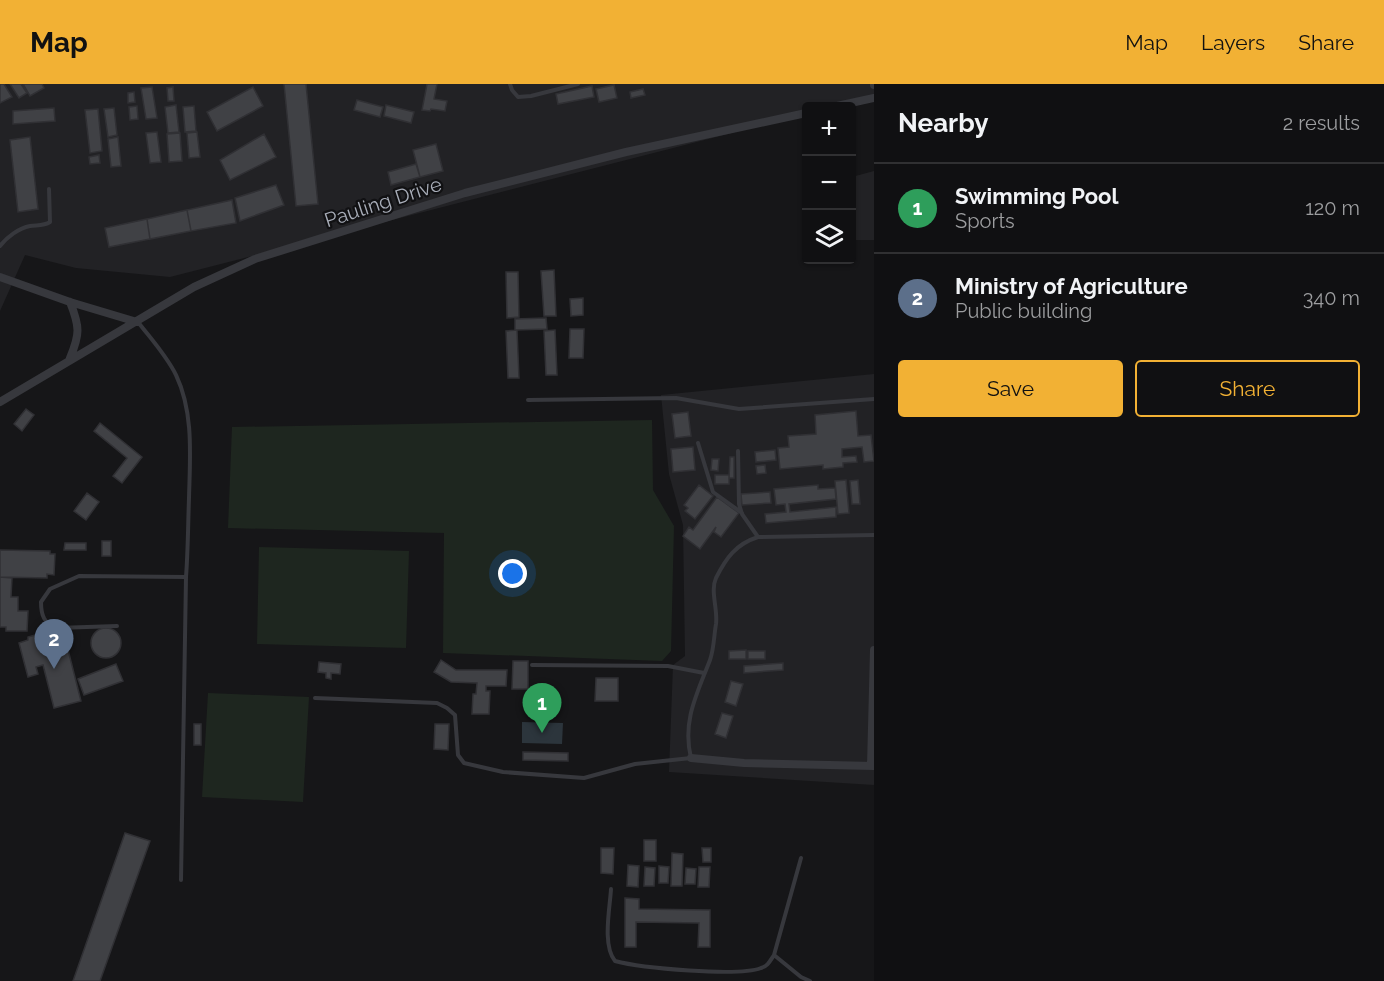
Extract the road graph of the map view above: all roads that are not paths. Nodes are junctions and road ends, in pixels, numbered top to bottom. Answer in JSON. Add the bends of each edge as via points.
{"nodes":[{"id":1,"x":510,"y":84,"type":"edge"},
{"id":2,"x":578,"y":84,"type":"edge"},
{"id":3,"x":874,"y":98,"type":"edge"},
{"id":4,"x":856,"y":102,"type":"edge"},
{"id":5,"x":802,"y":114,"type":"edge"},
{"id":6,"x":49,"y":189,"type":"dead end"},
{"id":7,"x":0,"y":246,"type":"edge"},
{"id":8,"x":0,"y":277,"type":"edge"},
{"id":9,"x":70,"y":302,"type":"junction"},
{"id":10,"x":137,"y":322,"type":"junction"},
{"id":11,"x":70,"y":359,"type":"junction"},
{"id":12,"x":874,"y":399,"type":"edge"},
{"id":13,"x":528,"y":400,"type":"dead end"},
{"id":14,"x":0,"y":402,"type":"edge"},
{"id":15,"x":698,"y":443,"type":"dead end"},
{"id":16,"x":738,"y":451,"type":"dead end"},
{"id":17,"x":742,"y":514,"type":"junction"},
{"id":18,"x":874,"y":535,"type":"edge"},
{"id":19,"x":758,"y":537,"type":"junction"},
{"id":20,"x":186,"y":577,"type":"junction"},
{"id":21,"x":117,"y":626,"type":"dead end"},
{"id":22,"x":874,"y":650,"type":"edge"},
{"id":23,"x":532,"y":665,"type":"dead end"},
{"id":24,"x":704,"y":673,"type":"junction"},
{"id":25,"x":315,"y":698,"type":"dead end"},
{"id":26,"x":691,"y":758,"type":"junction"},
{"id":27,"x":873,"y":766,"type":"edge"},
{"id":28,"x":801,"y":858,"type":"dead end"},
{"id":29,"x":181,"y":880,"type":"dead end"},
{"id":30,"x":611,"y":889,"type":"dead end"},
{"id":31,"x":774,"y":955,"type":"junction"},
{"id":32,"x":810,"y":981,"type":"edge"}],
"edges":[{"from":1,"to":2,"type":"lane","via":[[518,97]]},
{"from":3,"to":4,"type":"street"},
{"from":5,"to":10,"type":"street","name":"Pauling Drive","via":[[626,152],[465,193],[356,226],[230,269]]},
{"from":6,"to":7,"type":"lane","via":[[50,222],[26,226]]},
{"from":8,"to":9,"type":"street"},
{"from":9,"to":10,"type":"street"},
{"from":9,"to":11,"type":"street","via":[[79,332]]},
{"from":10,"to":11,"type":"street","name":"Pauling Drive"},
{"from":10,"to":20,"type":"lane","via":[[172,368],[186,406],[190,441]]},
{"from":11,"to":14,"type":"street","name":"Pauling Drive"},
{"from":12,"to":13,"type":"lane","via":[[739,409],[676,398]]},
{"from":15,"to":17,"type":"lane","via":[[713,492]]},
{"from":16,"to":17,"type":"lane"},
{"from":17,"to":19,"type":"lane"},
{"from":18,"to":19,"type":"lane"},
{"from":19,"to":24,"type":"lane","via":[[735,549],[715,580],[717,620],[711,658]]},
{"from":20,"to":21,"type":"lane","via":[[79,576],[50,589],[41,602],[46,623],[57,628]]},
{"from":20,"to":29,"type":"lane"},
{"from":22,"to":27,"type":"street"},
{"from":23,"to":24,"type":"lane","via":[[668,666]]},
{"from":24,"to":26,"type":"lane","via":[[687,728]]},
{"from":25,"to":26,"type":"lane","via":[[437,703],[455,715],[458,755],[464,763],[503,772],[584,778],[635,764]]},
{"from":26,"to":27,"type":"street"},
{"from":28,"to":31,"type":"lane"},
{"from":30,"to":31,"type":"lane","via":[[608,938],[615,961],[690,970],[750,971],[768,964]]},
{"from":31,"to":32,"type":"lane"}]}
